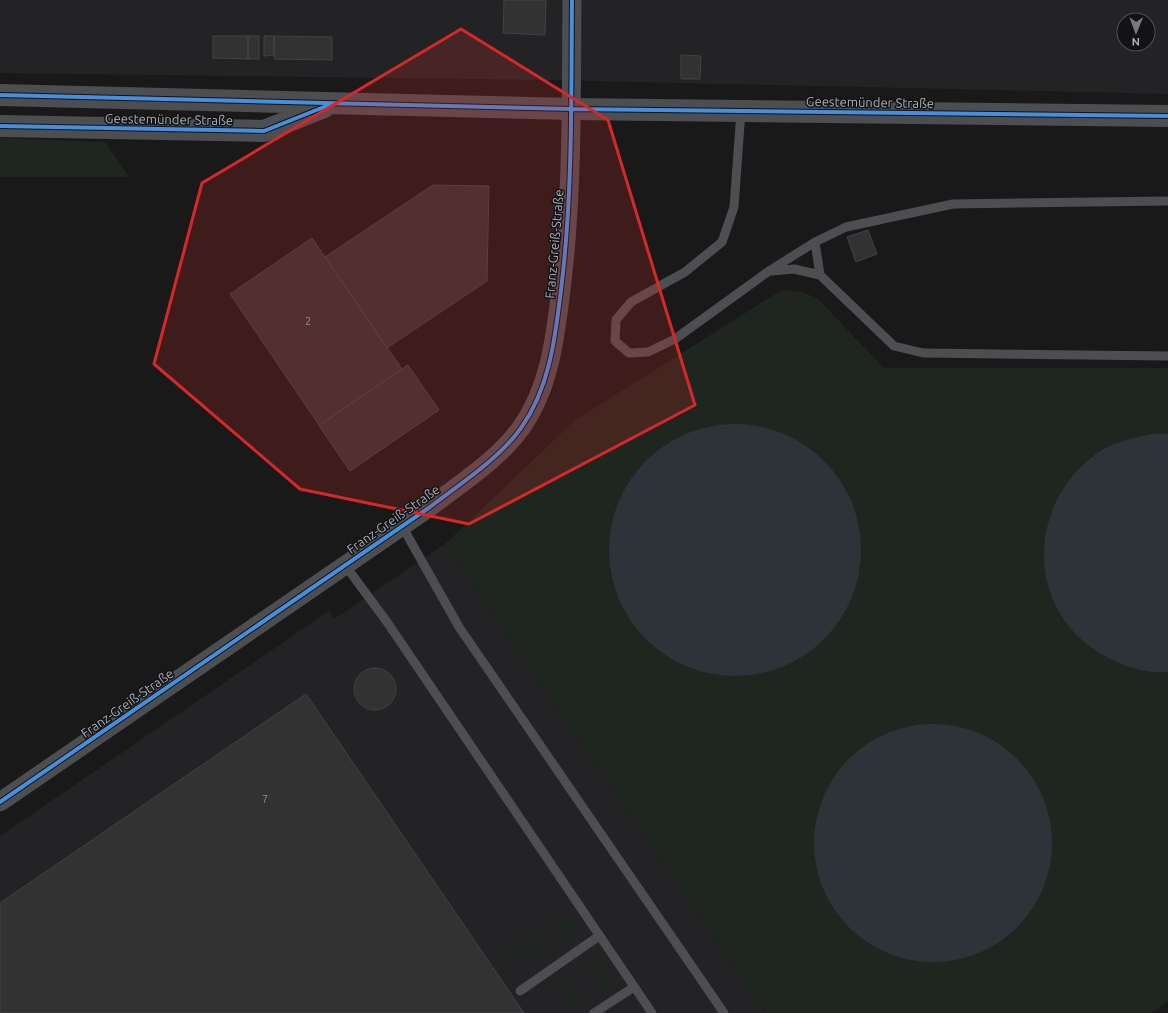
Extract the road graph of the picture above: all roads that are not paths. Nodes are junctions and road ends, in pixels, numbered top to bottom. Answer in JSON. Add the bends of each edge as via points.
{"nodes":[{"id":1,"x":572,"y":0,"type":"edge"},
{"id":2,"x":0,"y":95,"type":"edge"},
{"id":3,"x":333,"y":103,"type":"junction"},
{"id":4,"x":571,"y":109,"type":"junction"},
{"id":5,"x":741,"y":110,"type":"junction"},
{"id":6,"x":1168,"y":116,"type":"edge"},
{"id":7,"x":0,"y":126,"type":"edge"},
{"id":8,"x":1168,"y":201,"type":"edge"},
{"id":9,"x":815,"y":242,"type":"junction"},
{"id":10,"x":770,"y":271,"type":"junction"},
{"id":11,"x":820,"y":275,"type":"junction"},
{"id":12,"x":1168,"y":356,"type":"edge"},
{"id":13,"x":402,"y":526,"type":"junction"},
{"id":14,"x":345,"y":565,"type":"junction"},
{"id":15,"x":0,"y":802,"type":"edge"},
{"id":16,"x":599,"y":936,"type":"junction"},
{"id":17,"x":634,"y":987,"type":"junction"},
{"id":18,"x":520,"y":991,"type":"dead end"},
{"id":19,"x":594,"y":1013,"type":"edge"},
{"id":20,"x":652,"y":1013,"type":"edge"},
{"id":21,"x":724,"y":1013,"type":"edge"}],
"edges":[{"from":1,"to":4,"type":"street"},
{"from":2,"to":3,"type":"street","name":"Geestemünder Straße"},
{"from":3,"to":4,"type":"street","name":"Geestemünder Straße"},
{"from":3,"to":7,"type":"street","name":"Geestemünder Straße","via":[[264,131]]},
{"from":4,"to":5,"type":"street","name":"Geestemünder Straße"},
{"from":4,"to":13,"type":"street","name":"Franz-Greiß-Straße","via":[[572,158],[566,244],[555,340],[542,391],[521,428],[491,460]]},
{"from":5,"to":6,"type":"street","name":"Geestemünder Straße"},
{"from":5,"to":10,"type":"lane","via":[[734,207],[722,242],[685,272],[631,302],[616,320],[615,341],[629,353],[648,352],[675,339]]},
{"from":8,"to":9,"type":"lane","via":[[953,204],[846,227]]},
{"from":9,"to":10,"type":"lane"},
{"from":9,"to":11,"type":"lane"},
{"from":10,"to":11,"type":"lane","via":[[794,269]]},
{"from":11,"to":12,"type":"lane","via":[[894,346],[923,354]]},
{"from":13,"to":14,"type":"street","name":"Franz-Greiß-Straße"},
{"from":13,"to":21,"type":"lane","via":[[459,627]]},
{"from":14,"to":15,"type":"street","name":"Franz-Greiß-Straße"},
{"from":14,"to":16,"type":"lane","via":[[387,622]]},
{"from":16,"to":17,"type":"lane"},
{"from":16,"to":18,"type":"lane"},
{"from":17,"to":19,"type":"lane"},
{"from":17,"to":20,"type":"lane"}]}
